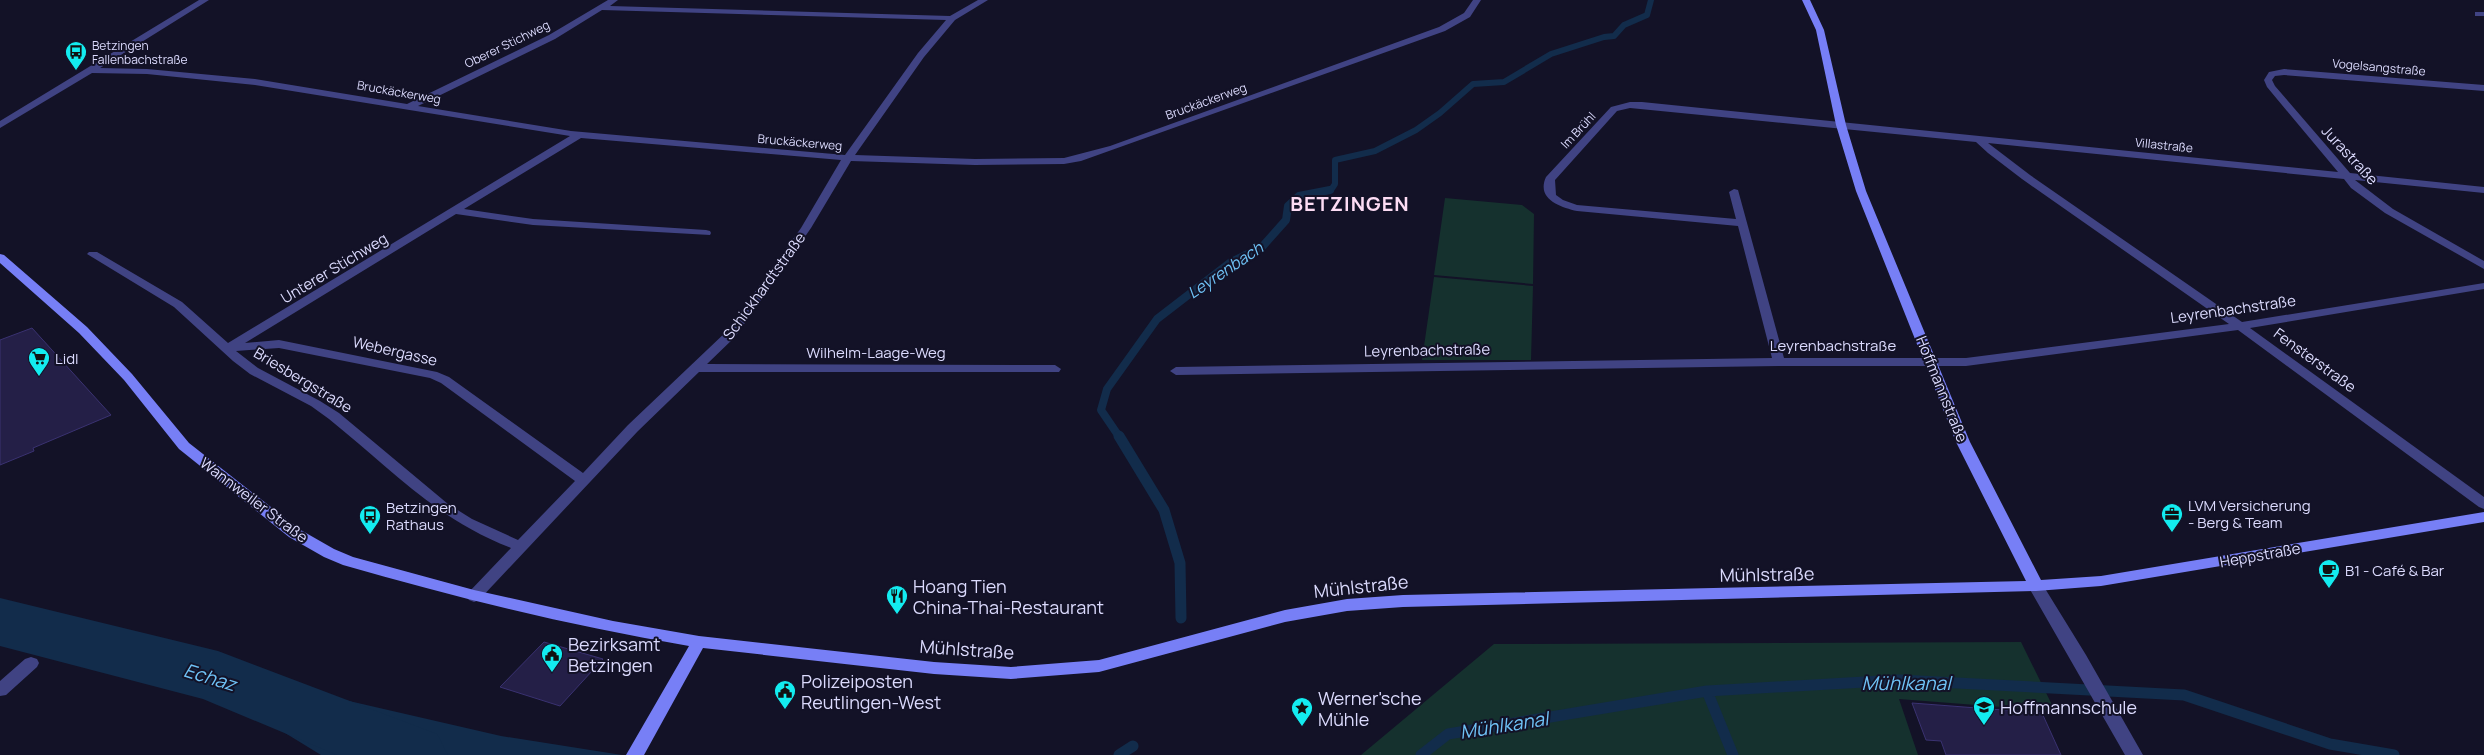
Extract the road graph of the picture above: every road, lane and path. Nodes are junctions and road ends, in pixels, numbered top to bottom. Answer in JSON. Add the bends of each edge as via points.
{"nodes":[{"id":1,"x":206,"y":0,"type":"edge"},
{"id":2,"x":614,"y":0,"type":"edge"},
{"id":3,"x":984,"y":0,"type":"edge"},
{"id":4,"x":1477,"y":0,"type":"edge"},
{"id":5,"x":1806,"y":0,"type":"edge"},
{"id":6,"x":601,"y":8,"type":"junction"},
{"id":7,"x":952,"y":18,"type":"junction"},
{"id":8,"x":92,"y":70,"type":"junction"},
{"id":9,"x":2272,"y":74,"type":"joint"},
{"id":10,"x":2484,"y":88,"type":"edge"},
{"id":11,"x":408,"y":107,"type":"junction"},
{"id":12,"x":0,"y":125,"type":"edge"},
{"id":13,"x":1841,"y":125,"type":"junction"},
{"id":14,"x":579,"y":135,"type":"junction"},
{"id":15,"x":1979,"y":139,"type":"junction"},
{"id":16,"x":847,"y":159,"type":"junction"},
{"id":17,"x":2346,"y":177,"type":"junction"},
{"id":18,"x":2484,"y":190,"type":"edge"},
{"id":19,"x":1734,"y":192,"type":"dead end"},
{"id":20,"x":454,"y":211,"type":"junction"},
{"id":21,"x":1742,"y":223,"type":"junction"},
{"id":22,"x":706,"y":233,"type":"dead end"},
{"id":23,"x":92,"y":254,"type":"dead end"},
{"id":24,"x":0,"y":257,"type":"edge"},
{"id":25,"x":2484,"y":266,"type":"edge"},
{"id":26,"x":2484,"y":286,"type":"edge"},
{"id":27,"x":2240,"y":326,"type":"junction"},
{"id":28,"x":228,"y":348,"type":"junction"},
{"id":29,"x":1930,"y":361,"type":"junction"},
{"id":30,"x":1779,"y":362,"type":"junction"},
{"id":31,"x":698,"y":368,"type":"junction"},
{"id":32,"x":1055,"y":369,"type":"dead end"},
{"id":33,"x":1176,"y":371,"type":"dead end"},
{"id":34,"x":583,"y":480,"type":"junction"},
{"id":35,"x":2484,"y":504,"type":"edge"},
{"id":36,"x":2484,"y":516,"type":"edge"},
{"id":37,"x":522,"y":547,"type":"junction"},
{"id":38,"x":2036,"y":586,"type":"junction"},
{"id":39,"x":474,"y":596,"type":"junction"},
{"id":40,"x":699,"y":642,"type":"junction"},
{"id":41,"x":31,"y":663,"type":"dead end"},
{"id":42,"x":0,"y":690,"type":"edge"},
{"id":43,"x":637,"y":750,"type":"edge"},
{"id":44,"x":2134,"y":755,"type":"edge"}],
"edges":[{"from":1,"to":8,"type":"street"},
{"from":2,"to":6,"type":"street","name":"Oberer Stichweg"},
{"from":3,"to":7,"type":"street","name":"Schickhardtstraße"},
{"from":4,"to":16,"type":"street","name":"Bruckäckerweg","via":[[1467,15],[1442,29],[1078,160]]},
{"from":5,"to":13,"type":"street","name":"Hoffmannstraße","via":[[1820,30]]},
{"from":6,"to":7,"type":"street"},
{"from":6,"to":11,"type":"street","name":"Oberer Stichweg","via":[[559,33]]},
{"from":7,"to":16,"type":"street","name":"Schickhardtstraße","via":[[921,55]]},
{"from":8,"to":11,"type":"street","name":"Bruckäckerweg","via":[[167,72],[253,81]]},
{"from":8,"to":12,"type":"street"},
{"from":9,"to":10,"type":"street","name":"Vogelsangstraße","via":[[2312,73]]},
{"from":9,"to":17,"type":"street","name":"Jurastraße","via":[[2268,80],[2270,87]]},
{"from":11,"to":14,"type":"street","name":"Bruckäckerweg"},
{"from":13,"to":15,"type":"street","name":"Villastraße"},
{"from":13,"to":21,"type":"street","name":"Im Brühl","via":[[1642,105],[1620,107],[1574,152],[1550,179],[1548,187],[1548,194],[1553,200],[1577,208]]},
{"from":13,"to":29,"type":"street","name":"Hoffmannstraße","via":[[1861,191]]},
{"from":14,"to":16,"type":"street","name":"Bruckäckerweg"},
{"from":14,"to":20,"type":"street","name":"Unterer Stichweg"},
{"from":15,"to":17,"type":"street","name":"Villastraße"},
{"from":15,"to":27,"type":"street","name":"Fensterstraße","via":[[2026,177]]},
{"from":16,"to":31,"type":"street","name":"Schickhardtstraße","via":[[806,228],[746,316]]},
{"from":17,"to":18,"type":"street","name":"Villastraße"},
{"from":17,"to":25,"type":"street","name":"Jurastraße","via":[[2389,212]]},
{"from":19,"to":21,"type":"street"},
{"from":20,"to":22,"type":"street","via":[[541,222]]},
{"from":20,"to":28,"type":"street","name":"Unterer Stichweg"},
{"from":21,"to":30,"type":"street"},
{"from":23,"to":28,"type":"street","name":"Briesbergstraße","via":[[183,309]]},
{"from":24,"to":39,"type":"street","name":"Wannweiler Straße","via":[[83,330],[184,446],[294,533],[348,561]]},
{"from":26,"to":27,"type":"street","name":"Leyrenbachstraße"},
{"from":27,"to":29,"type":"street","name":"Leyrenbachstraße","via":[[1983,361]]},
{"from":27,"to":35,"type":"street","name":"Fensterstraße"},
{"from":28,"to":34,"type":"street","name":"Webergasse","via":[[278,344],[433,375],[445,380]]},
{"from":28,"to":37,"type":"street","name":"Briesbergstraße","via":[[254,371],[330,413],[353,430],[428,497],[459,520],[499,540]]},
{"from":29,"to":30,"type":"street","name":"Leyrenbachstraße"},
{"from":29,"to":38,"type":"street","name":"Hoffmannstraße","via":[[1962,442]]},
{"from":30,"to":33,"type":"street","name":"Leyrenbachstraße"},
{"from":31,"to":32,"type":"street","name":"Wilhelm-Laage-Weg"},
{"from":31,"to":34,"type":"street","name":"Schickhardtstraße"},
{"from":34,"to":37,"type":"street","name":"Schickhardtstraße"},
{"from":36,"to":38,"type":"street","name":"Heppstraße","via":[[2101,581]]},
{"from":37,"to":39,"type":"street","name":"Schickhardtstraße"},
{"from":38,"to":40,"type":"street","name":"Mühlstraße","via":[[1347,605],[1276,618],[1124,660],[1042,672],[934,668]]},
{"from":38,"to":44,"type":"street","name":"Hoffmannstraße"},
{"from":39,"to":40,"type":"street","name":"Wannweiler Straße","via":[[612,627]]},
{"from":40,"to":43,"type":"street"},
{"from":41,"to":42,"type":"street"}]}
